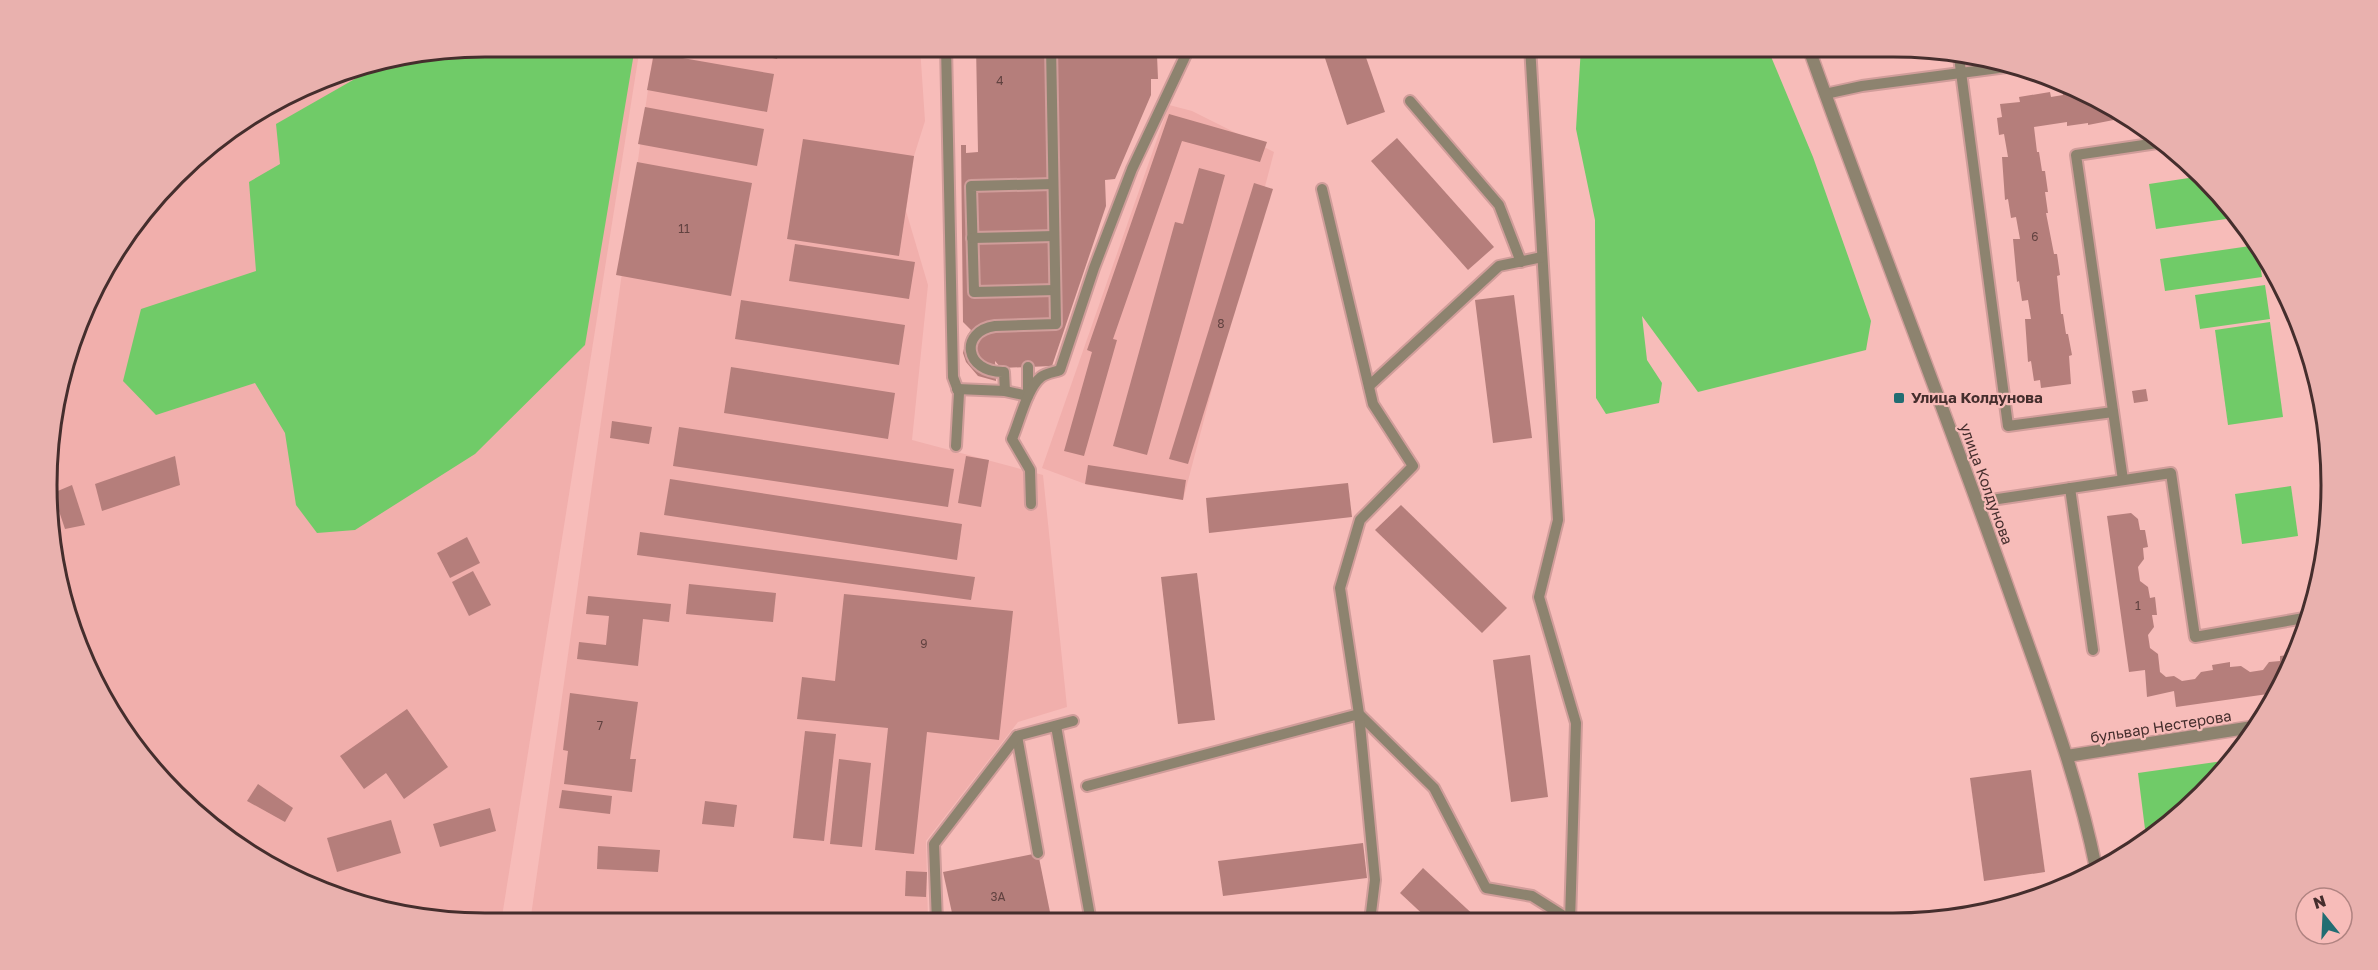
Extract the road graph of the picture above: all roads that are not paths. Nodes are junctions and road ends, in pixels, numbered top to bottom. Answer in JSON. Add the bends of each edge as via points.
{"nodes":[{"id":1,"x":946,"y":57,"type":"edge"},
{"id":2,"x":1051,"y":57,"type":"edge"},
{"id":3,"x":1185,"y":57,"type":"edge"},
{"id":4,"x":1531,"y":57,"type":"edge"},
{"id":5,"x":1812,"y":57,"type":"edge"},
{"id":6,"x":1960,"y":63,"type":"edge"},
{"id":7,"x":1993,"y":69,"type":"edge"},
{"id":8,"x":1961,"y":74,"type":"junction"},
{"id":9,"x":1825,"y":94,"type":"junction"},
{"id":10,"x":1410,"y":101,"type":"dead end"},
{"id":11,"x":2152,"y":144,"type":"edge"},
{"id":12,"x":1053,"y":184,"type":"junction"},
{"id":13,"x":1322,"y":189,"type":"dead end"},
{"id":14,"x":1054,"y":236,"type":"junction"},
{"id":15,"x":972,"y":238,"type":"junction"},
{"id":16,"x":1542,"y":257,"type":"junction"},
{"id":17,"x":1521,"y":262,"type":"junction"},
{"id":18,"x":1055,"y":290,"type":"junction"},
{"id":19,"x":1028,"y":367,"type":"dead end"},
{"id":20,"x":1369,"y":386,"type":"junction"},
{"id":21,"x":957,"y":389,"type":"junction"},
{"id":22,"x":1005,"y":391,"type":"junction"},
{"id":23,"x":1028,"y":396,"type":"junction"},
{"id":24,"x":2113,"y":412,"type":"junction"},
{"id":25,"x":956,"y":446,"type":"dead end"},
{"id":26,"x":2123,"y":480,"type":"junction"},
{"id":27,"x":2070,"y":488,"type":"junction"},
{"id":28,"x":1978,"y":501,"type":"junction"},
{"id":29,"x":1031,"y":504,"type":"dead end"},
{"id":30,"x":2299,"y":619,"type":"edge"},
{"id":31,"x":2093,"y":650,"type":"dead end"},
{"id":32,"x":1359,"y":714,"type":"junction"},
{"id":33,"x":1073,"y":721,"type":"dead end"},
{"id":34,"x":1056,"y":726,"type":"junction"},
{"id":35,"x":2245,"y":728,"type":"edge"},
{"id":36,"x":1017,"y":736,"type":"junction"},
{"id":37,"x":2067,"y":756,"type":"junction"},
{"id":38,"x":1087,"y":786,"type":"dead end"},
{"id":39,"x":1038,"y":853,"type":"dead end"},
{"id":40,"x":2096,"y":862,"type":"edge"},
{"id":41,"x":937,"y":913,"type":"edge"},
{"id":42,"x":1089,"y":913,"type":"edge"},
{"id":43,"x":1371,"y":913,"type":"edge"},
{"id":44,"x":1559,"y":913,"type":"edge"},
{"id":45,"x":1570,"y":913,"type":"edge"}],
"edges":[{"from":1,"to":21,"type":"lane","via":[[953,377]]},
{"from":2,"to":12,"type":"lane"},
{"from":3,"to":23,"type":"lane","via":[[1132,169],[1060,370],[1042,376]]},
{"from":4,"to":16,"type":"lane"},
{"from":5,"to":9,"type":"street","name":"улица Колдунова"},
{"from":6,"to":8,"type":"lane"},
{"from":7,"to":8,"type":"lane"},
{"from":8,"to":9,"type":"lane"},
{"from":8,"to":24,"type":"lane","via":[[2008,426]]},
{"from":9,"to":28,"type":"street","name":"улица Колдунова"},
{"from":10,"to":17,"type":"lane","via":[[1499,204]]},
{"from":11,"to":24,"type":"lane","via":[[2076,155]]},
{"from":12,"to":14,"type":"lane"},
{"from":12,"to":15,"type":"lane","via":[[971,186]]},
{"from":13,"to":20,"type":"lane"},
{"from":14,"to":15,"type":"lane"},
{"from":14,"to":18,"type":"lane"},
{"from":15,"to":18,"type":"lane","via":[[974,292]]},
{"from":16,"to":17,"type":"lane"},
{"from":16,"to":45,"type":"lane","via":[[1557,520],[1539,597],[1576,723]]},
{"from":17,"to":20,"type":"lane","via":[[1499,266]]},
{"from":18,"to":22,"type":"lane","via":[[1056,324],[987,327],[975,336],[973,357],[988,372],[1004,372]]},
{"from":19,"to":23,"type":"lane"},
{"from":20,"to":32,"type":"lane","via":[[1373,404],[1413,466],[1360,520],[1340,588]]},
{"from":21,"to":22,"type":"lane"},
{"from":21,"to":25,"type":"lane"},
{"from":22,"to":23,"type":"lane"},
{"from":23,"to":29,"type":"lane","via":[[1012,439],[1030,470]]},
{"from":24,"to":26,"type":"lane"},
{"from":26,"to":27,"type":"lane"},
{"from":26,"to":30,"type":"lane","via":[[2171,473],[2195,637]]},
{"from":27,"to":28,"type":"lane"},
{"from":27,"to":31,"type":"lane"},
{"from":28,"to":37,"type":"street","name":"улица Колдунова"},
{"from":32,"to":38,"type":"lane"},
{"from":32,"to":43,"type":"lane","via":[[1375,880]]},
{"from":32,"to":44,"type":"lane","via":[[1434,788],[1486,888],[1532,896]]},
{"from":33,"to":34,"type":"lane"},
{"from":34,"to":36,"type":"lane"},
{"from":34,"to":42,"type":"lane"},
{"from":35,"to":37,"type":"street","name":"бульвар Нестерова"},
{"from":36,"to":39,"type":"lane"},
{"from":36,"to":41,"type":"lane","via":[[934,844]]},
{"from":37,"to":40,"type":"street","name":"улица Колдунова"}]}
